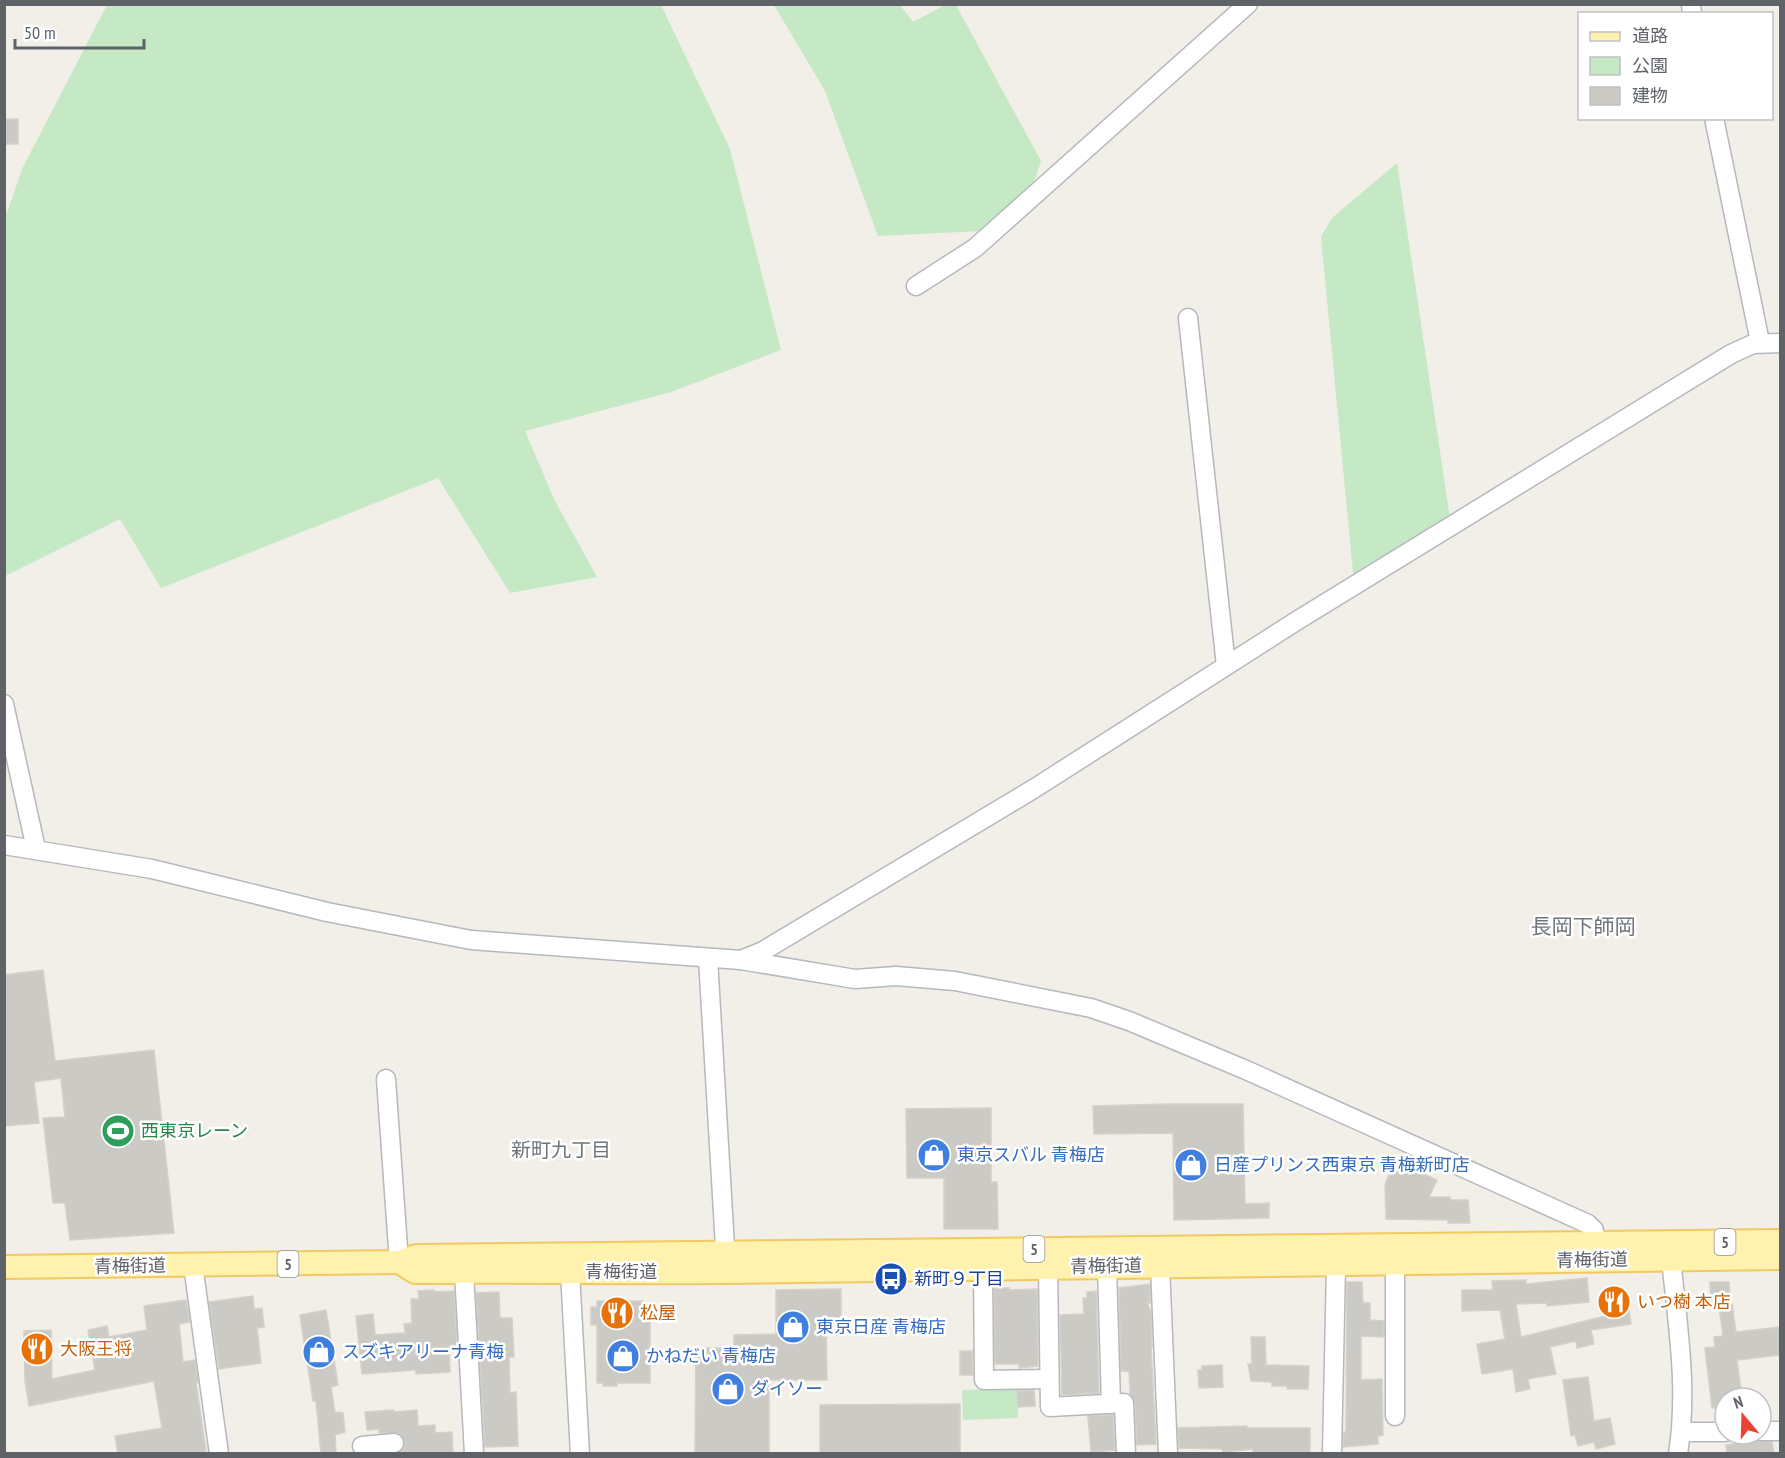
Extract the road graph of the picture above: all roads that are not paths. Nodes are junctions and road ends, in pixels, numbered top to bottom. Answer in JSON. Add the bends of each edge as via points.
{"nodes":[{"id":1,"x":1248,"y":4,"type":"edge"},
{"id":2,"x":1714,"y":120,"type":"edge"},
{"id":3,"x":916,"y":286,"type":"dead end"},
{"id":4,"x":1188,"y":318,"type":"dead end"},
{"id":5,"x":1760,"y":342,"type":"junction"},
{"id":6,"x":1780,"y":343,"type":"edge"},
{"id":7,"x":1226,"y":666,"type":"junction"},
{"id":8,"x":4,"y":704,"type":"edge"},
{"id":9,"x":4,"y":845,"type":"edge"},
{"id":10,"x":36,"y":849,"type":"junction"},
{"id":11,"x":708,"y":958,"type":"junction"},
{"id":12,"x":741,"y":960,"type":"junction"},
{"id":13,"x":386,"y":1079,"type":"dead end"},
{"id":14,"x":1780,"y":1241,"type":"edge"},
{"id":15,"x":1670,"y":1251,"type":"junction"},
{"id":16,"x":1595,"y":1252,"type":"junction"},
{"id":17,"x":1780,"y":1258,"type":"edge"},
{"id":18,"x":399,"y":1262,"type":"junction"},
{"id":19,"x":726,"y":1262,"type":"junction"},
{"id":20,"x":1395,"y":1264,"type":"junction"},
{"id":21,"x":192,"y":1265,"type":"junction"},
{"id":22,"x":1336,"y":1265,"type":"junction"},
{"id":23,"x":1107,"y":1266,"type":"junction"},
{"id":24,"x":1161,"y":1266,"type":"junction"},
{"id":25,"x":4,"y":1267,"type":"edge"},
{"id":26,"x":1048,"y":1267,"type":"junction"},
{"id":27,"x":982,"y":1268,"type":"junction"},
{"id":28,"x":464,"y":1272,"type":"junction"},
{"id":29,"x":570,"y":1272,"type":"junction"},
{"id":30,"x":1049,"y":1379,"type":"junction"},
{"id":31,"x":1111,"y":1404,"type":"junction"},
{"id":32,"x":1395,"y":1416,"type":"dead end"},
{"id":33,"x":1681,"y":1432,"type":"junction"},
{"id":34,"x":1713,"y":1432,"type":"edge"},
{"id":35,"x":219,"y":1454,"type":"edge"},
{"id":36,"x":474,"y":1454,"type":"edge"},
{"id":37,"x":580,"y":1454,"type":"edge"},
{"id":38,"x":1126,"y":1454,"type":"edge"},
{"id":39,"x":1168,"y":1454,"type":"edge"},
{"id":40,"x":1332,"y":1454,"type":"edge"},
{"id":41,"x":1678,"y":1454,"type":"edge"}],
"edges":[{"from":1,"to":3,"type":"street","via":[[975,248]]},
{"from":2,"to":5,"type":"street"},
{"from":4,"to":7,"type":"street"},
{"from":5,"to":6,"type":"street"},
{"from":5,"to":7,"type":"street","via":[[1739,349],[1686,381]]},
{"from":7,"to":12,"type":"street","via":[[1035,788],[763,951]]},
{"from":8,"to":10,"type":"street"},
{"from":9,"to":10,"type":"street"},
{"from":10,"to":11,"type":"street","via":[[152,869],[327,912],[471,940]]},
{"from":11,"to":12,"type":"street"},
{"from":11,"to":19,"type":"street"},
{"from":12,"to":16,"type":"street","via":[[855,979],[896,976],[955,981],[1107,1012],[1360,1120],[1588,1224],[1594,1230]]},
{"from":13,"to":18,"type":"street"},
{"from":14,"to":15,"type":"main road","name":"青梅街道","number":"5"},
{"from":15,"to":16,"type":"main road","name":"青梅街道","number":"5"},
{"from":15,"to":17,"type":"main road","name":"青梅街道","number":"5"},
{"from":15,"to":33,"type":"street","via":[[1682,1362]]},
{"from":16,"to":19,"type":"main road","name":"青梅街道","number":"5"},
{"from":16,"to":20,"type":"main road","name":"青梅街道","number":"5"},
{"from":18,"to":19,"type":"main road","name":"青梅街道","number":"5","via":[[416,1256]]},
{"from":18,"to":21,"type":"main road","name":"青梅街道","number":"5"},
{"from":18,"to":28,"type":"main road","name":"青梅街道","number":"5","via":[[415,1272]]},
{"from":19,"to":27,"type":"main road","name":"青梅街道","number":"5"},
{"from":19,"to":29,"type":"main road","name":"青梅街道","number":"5"},
{"from":20,"to":22,"type":"main road","name":"青梅街道","number":"5"},
{"from":20,"to":32,"type":"street"},
{"from":21,"to":25,"type":"main road","name":"青梅街道","number":"5"},
{"from":21,"to":35,"type":"street","via":[[202,1394]]},
{"from":22,"to":24,"type":"main road","name":"青梅街道","number":"5"},
{"from":22,"to":40,"type":"street"},
{"from":23,"to":24,"type":"main road","name":"青梅街道","number":"5"},
{"from":23,"to":26,"type":"main road","name":"青梅街道","number":"5"},
{"from":23,"to":31,"type":"street"},
{"from":24,"to":39,"type":"street"},
{"from":26,"to":27,"type":"main road","name":"青梅街道","number":"5"},
{"from":26,"to":30,"type":"street"},
{"from":27,"to":30,"type":"street","via":[[984,1380]]},
{"from":28,"to":29,"type":"main road","name":"青梅街道","number":"5"},
{"from":28,"to":36,"type":"street"},
{"from":29,"to":37,"type":"street"},
{"from":30,"to":31,"type":"street","via":[[1050,1407]]},
{"from":31,"to":38,"type":"street","via":[[1124,1403]]},
{"from":33,"to":34,"type":"street"},
{"from":33,"to":41,"type":"street"}]}
